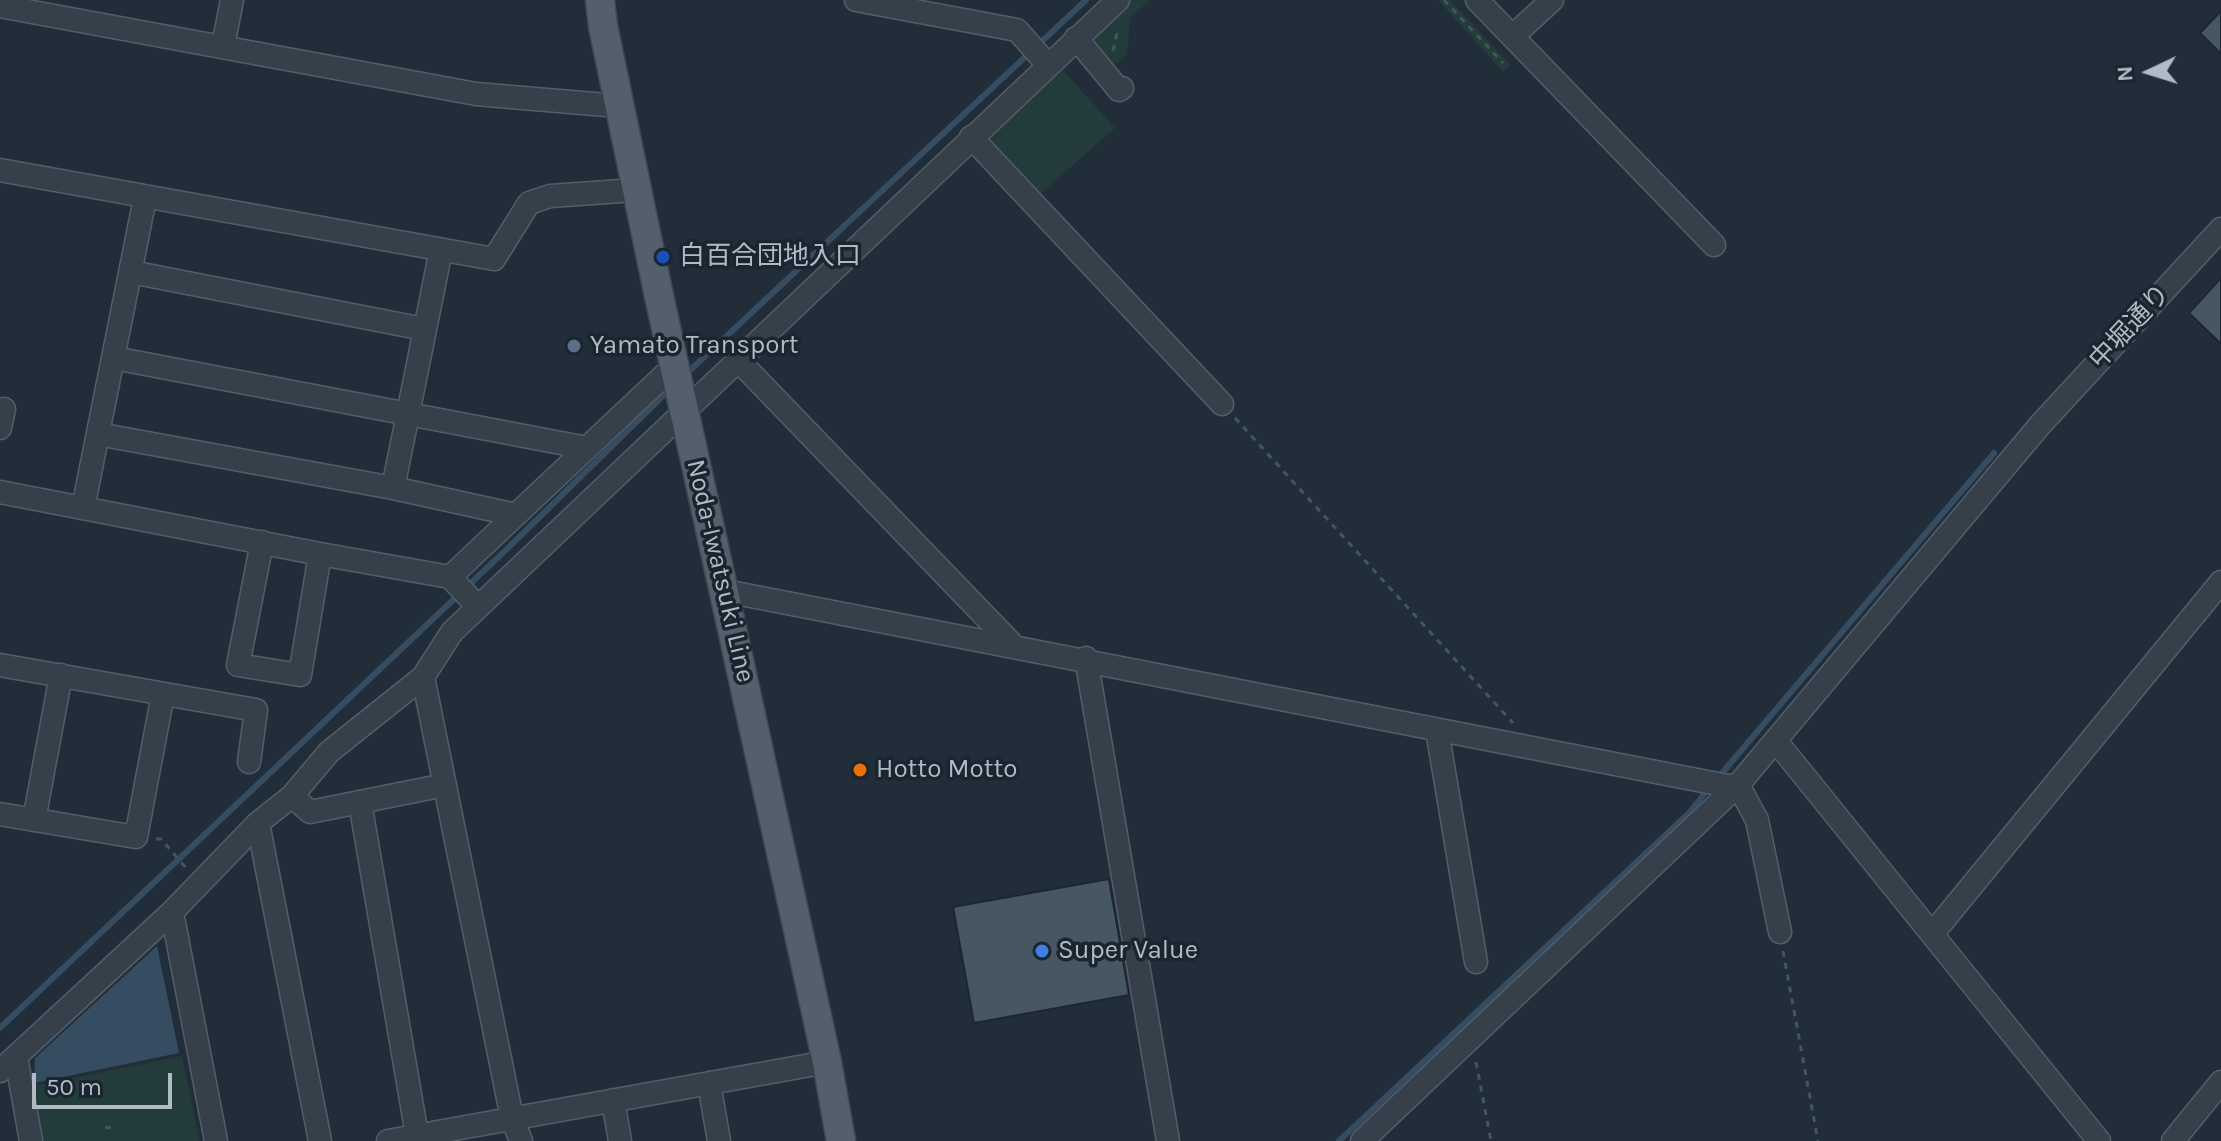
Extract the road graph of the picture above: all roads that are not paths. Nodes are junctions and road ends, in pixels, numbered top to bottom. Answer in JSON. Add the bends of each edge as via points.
{"nodes":[{"id":1,"x":232,"y":0,"type":"edge"},
{"id":2,"x":600,"y":0,"type":"edge"},
{"id":3,"x":856,"y":0,"type":"edge"},
{"id":4,"x":1477,"y":0,"type":"edge"},
{"id":5,"x":1552,"y":0,"type":"edge"},
{"id":6,"x":0,"y":6,"type":"edge"},
{"id":7,"x":1118,"y":10,"type":"edge"},
{"id":8,"x":1513,"y":36,"type":"junction"},
{"id":9,"x":1076,"y":38,"type":"junction"},
{"id":10,"x":223,"y":46,"type":"junction"},
{"id":11,"x":1048,"y":65,"type":"junction"},
{"id":12,"x":1122,"y":88,"type":"dead end"},
{"id":13,"x":618,"y":106,"type":"junction"},
{"id":14,"x":971,"y":137,"type":"junction"},
{"id":15,"x":0,"y":170,"type":"edge"},
{"id":16,"x":636,"y":190,"type":"junction"},
{"id":17,"x":145,"y":198,"type":"junction"},
{"id":18,"x":2221,"y":229,"type":"edge"},
{"id":19,"x":1714,"y":245,"type":"dead end"},
{"id":20,"x":441,"y":250,"type":"junction"},
{"id":21,"x":131,"y":272,"type":"junction"},
{"id":22,"x":424,"y":329,"type":"junction"},
{"id":23,"x":114,"y":358,"type":"junction"},
{"id":24,"x":737,"y":359,"type":"junction"},
{"id":25,"x":674,"y":366,"type":"junction"},
{"id":26,"x":1222,"y":404,"type":"road end"},
{"id":27,"x":684,"y":410,"type":"junction"},
{"id":28,"x":406,"y":413,"type":"junction"},
{"id":29,"x":98,"y":434,"type":"junction"},
{"id":30,"x":587,"y":448,"type":"junction"},
{"id":31,"x":393,"y":488,"type":"junction"},
{"id":32,"x":0,"y":492,"type":"edge"},
{"id":33,"x":83,"y":508,"type":"junction"},
{"id":34,"x":516,"y":515,"type":"junction"},
{"id":35,"x":262,"y":542,"type":"junction"},
{"id":36,"x":320,"y":554,"type":"junction"},
{"id":37,"x":450,"y":577,"type":"junction"},
{"id":38,"x":2221,"y":582,"type":"edge"},
{"id":39,"x":725,"y":591,"type":"junction"},
{"id":40,"x":478,"y":607,"type":"junction"},
{"id":41,"x":1011,"y":643,"type":"junction"},
{"id":42,"x":1086,"y":658,"type":"junction"},
{"id":43,"x":0,"y":665,"type":"edge"},
{"id":44,"x":61,"y":675,"type":"junction"},
{"id":45,"x":423,"y":677,"type":"junction"},
{"id":46,"x":163,"y":694,"type":"junction"},
{"id":47,"x":1437,"y":730,"type":"junction"},
{"id":48,"x":1776,"y":741,"type":"junction"},
{"id":49,"x":249,"y":762,"type":"dead end"},
{"id":50,"x":445,"y":785,"type":"junction"},
{"id":51,"x":1733,"y":786,"type":"junction"},
{"id":52,"x":292,"y":796,"type":"junction"},
{"id":53,"x":360,"y":802,"type":"junction"},
{"id":54,"x":0,"y":814,"type":"edge"},
{"id":55,"x":34,"y":820,"type":"junction"},
{"id":56,"x":258,"y":823,"type":"junction"},
{"id":57,"x":172,"y":912,"type":"junction"},
{"id":58,"x":1780,"y":932,"type":"road end"},
{"id":59,"x":1933,"y":933,"type":"junction"},
{"id":60,"x":1476,"y":962,"type":"dead end"},
{"id":61,"x":827,"y":1062,"type":"junction"},
{"id":62,"x":8,"y":1064,"type":"edge"},
{"id":63,"x":2221,"y":1082,"type":"edge"},
{"id":64,"x":709,"y":1083,"type":"junction"},
{"id":65,"x":613,"y":1100,"type":"junction"},
{"id":66,"x":512,"y":1118,"type":"junction"},
{"id":67,"x":418,"y":1138,"type":"edge"},
{"id":68,"x":31,"y":1141,"type":"edge"},
{"id":69,"x":216,"y":1141,"type":"edge"},
{"id":70,"x":320,"y":1141,"type":"edge"},
{"id":71,"x":388,"y":1141,"type":"edge"},
{"id":72,"x":521,"y":1141,"type":"edge"},
{"id":73,"x":620,"y":1141,"type":"edge"},
{"id":74,"x":719,"y":1141,"type":"edge"},
{"id":75,"x":841,"y":1141,"type":"edge"},
{"id":76,"x":1168,"y":1141,"type":"edge"},
{"id":77,"x":1362,"y":1141,"type":"edge"},
{"id":78,"x":2099,"y":1141,"type":"edge"},
{"id":79,"x":2173,"y":1141,"type":"edge"}],
"edges":[{"from":1,"to":10,"type":"street"},
{"from":2,"to":13,"type":"main road","name":"Noda-Iwatsuki Line"},
{"from":3,"to":11,"type":"street","via":[[1017,30]]},
{"from":4,"to":8,"type":"street"},
{"from":5,"to":8,"type":"street"},
{"from":6,"to":10,"type":"street"},
{"from":7,"to":9,"type":"street"},
{"from":8,"to":19,"type":"street"},
{"from":9,"to":11,"type":"street"},
{"from":9,"to":12,"type":"street"},
{"from":10,"to":13,"type":"street","via":[[476,94]]},
{"from":11,"to":14,"type":"street"},
{"from":13,"to":16,"type":"main road","name":"Noda-Iwatsuki Line"},
{"from":14,"to":24,"type":"street"},
{"from":14,"to":26,"type":"street"},
{"from":15,"to":17,"type":"street"},
{"from":16,"to":20,"type":"street","via":[[550,196],[529,203],[494,259]]},
{"from":16,"to":25,"type":"main road","name":"Noda-Iwatsuki Line"},
{"from":17,"to":20,"type":"street"},
{"from":17,"to":21,"type":"street"},
{"from":18,"to":48,"type":"street","name":"中堀通り","via":[[2040,425]]},
{"from":20,"to":22,"type":"street"},
{"from":21,"to":22,"type":"street"},
{"from":21,"to":23,"type":"street"},
{"from":22,"to":28,"type":"street"},
{"from":23,"to":28,"type":"street"},
{"from":23,"to":29,"type":"street"},
{"from":24,"to":27,"type":"street"},
{"from":24,"to":41,"type":"street"},
{"from":25,"to":27,"type":"main road","name":"Noda-Iwatsuki Line"},
{"from":25,"to":30,"type":"street"},
{"from":27,"to":39,"type":"main road","name":"Noda-Iwatsuki Line"},
{"from":27,"to":40,"type":"street"},
{"from":28,"to":30,"type":"street"},
{"from":28,"to":31,"type":"street"},
{"from":29,"to":31,"type":"street"},
{"from":29,"to":33,"type":"street"},
{"from":30,"to":34,"type":"street"},
{"from":31,"to":34,"type":"street"},
{"from":32,"to":33,"type":"street"},
{"from":33,"to":35,"type":"street"},
{"from":34,"to":37,"type":"street"},
{"from":35,"to":36,"type":"street"},
{"from":35,"to":36,"type":"street","via":[[238,665],[300,675]]},
{"from":36,"to":37,"type":"street"},
{"from":37,"to":40,"type":"street"},
{"from":38,"to":59,"type":"street"},
{"from":39,"to":41,"type":"street"},
{"from":39,"to":61,"type":"main road","name":"Noda-Iwatsuki Line"},
{"from":40,"to":45,"type":"street","via":[[452,632]]},
{"from":41,"to":42,"type":"street"},
{"from":42,"to":47,"type":"street"},
{"from":42,"to":76,"type":"street"},
{"from":43,"to":44,"type":"street"},
{"from":44,"to":46,"type":"street"},
{"from":44,"to":55,"type":"street"},
{"from":45,"to":50,"type":"street"},
{"from":45,"to":52,"type":"street","via":[[329,752]]},
{"from":46,"to":49,"type":"street","via":[[256,710]]},
{"from":46,"to":55,"type":"street","via":[[136,837]]},
{"from":47,"to":51,"type":"street"},
{"from":47,"to":60,"type":"street"},
{"from":48,"to":51,"type":"street","name":"中堀通り"},
{"from":48,"to":59,"type":"street"},
{"from":50,"to":53,"type":"street"},
{"from":50,"to":66,"type":"street"},
{"from":51,"to":58,"type":"street","via":[[1757,820]]},
{"from":51,"to":77,"type":"street","name":"中堀通り"},
{"from":52,"to":53,"type":"street","via":[[310,812]]},
{"from":52,"to":56,"type":"street"},
{"from":53,"to":67,"type":"street"},
{"from":54,"to":55,"type":"street"},
{"from":56,"to":57,"type":"street"},
{"from":56,"to":70,"type":"street"},
{"from":57,"to":62,"type":"street"},
{"from":57,"to":69,"type":"street"},
{"from":59,"to":78,"type":"street"},
{"from":61,"to":64,"type":"street"},
{"from":61,"to":75,"type":"main road","name":"Noda-Iwatsuki Line"},
{"from":62,"to":68,"type":"street"},
{"from":63,"to":79,"type":"street"},
{"from":64,"to":65,"type":"street"},
{"from":64,"to":74,"type":"street"},
{"from":65,"to":66,"type":"street"},
{"from":65,"to":73,"type":"street"},
{"from":66,"to":67,"type":"street"},
{"from":66,"to":72,"type":"street"},
{"from":67,"to":71,"type":"street"}]}
